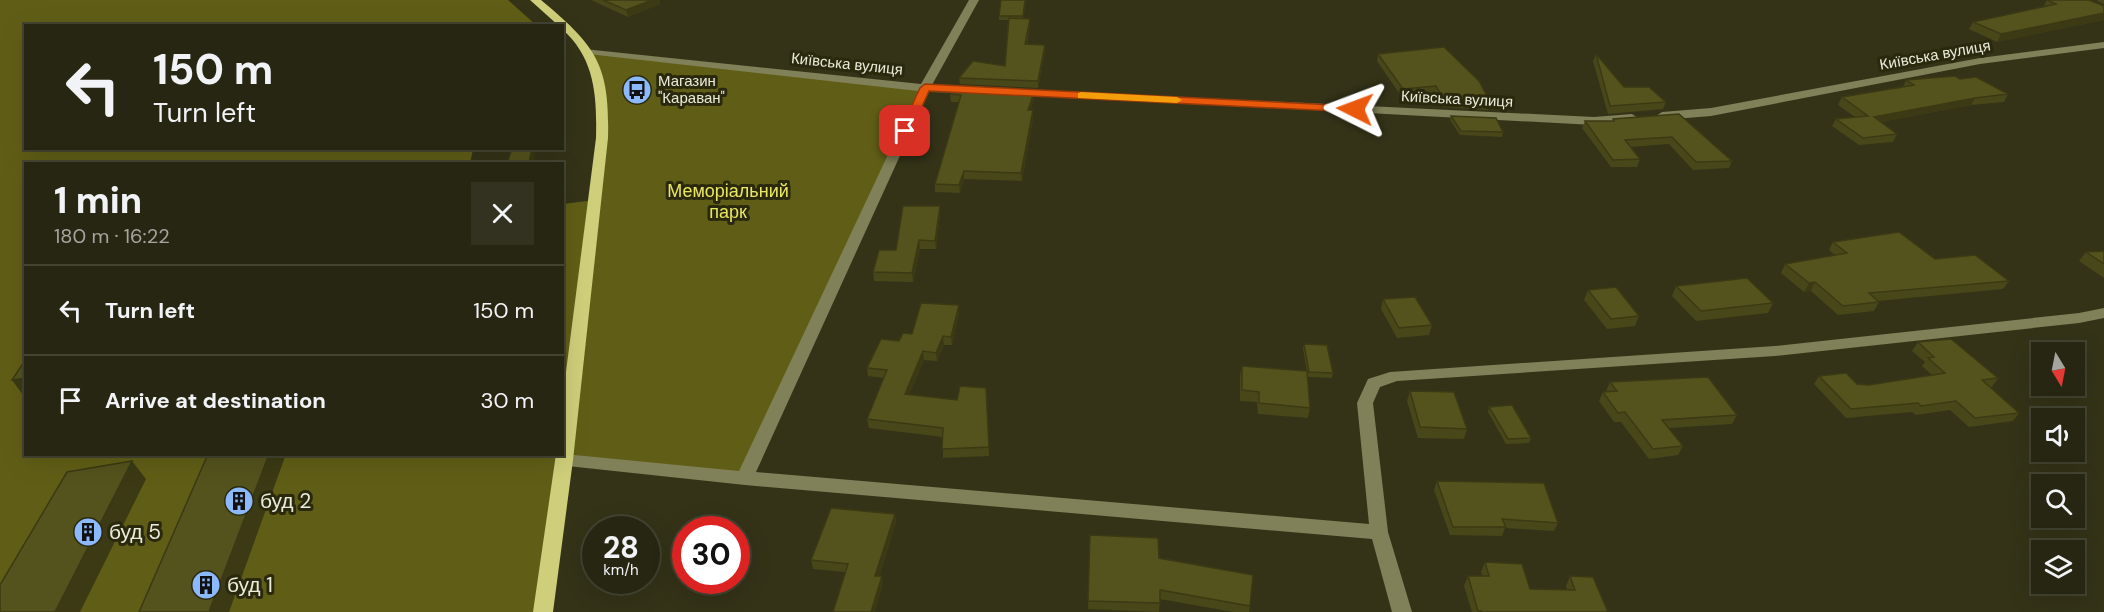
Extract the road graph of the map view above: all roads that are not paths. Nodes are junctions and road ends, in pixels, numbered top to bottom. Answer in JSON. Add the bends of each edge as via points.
{"nodes":[{"id":1,"x":535,"y":0,"type":"edge"},
{"id":2,"x":974,"y":0,"type":"edge"},
{"id":3,"x":562,"y":24,"type":"edge"},
{"id":4,"x":564,"y":26,"type":"edge"},
{"id":5,"x":2104,"y":45,"type":"edge"},
{"id":6,"x":588,"y":51,"type":"junction"},
{"id":7,"x":925,"y":88,"type":"junction"},
{"id":8,"x":2104,"y":313,"type":"edge"},
{"id":9,"x":564,"y":460,"type":"junction"},
{"id":10,"x":745,"y":478,"type":"junction"},
{"id":11,"x":1379,"y":531,"type":"junction"},
{"id":12,"x":543,"y":612,"type":"edge"},
{"id":13,"x":1402,"y":612,"type":"edge"}],
"edges":[{"from":1,"to":3,"type":"main road"},
{"from":2,"to":7,"type":"street"},
{"from":4,"to":6,"type":"main road"},
{"from":5,"to":7,"type":"street","name":"Київська вулиця","via":[[1980,61],[1711,112],[1594,121]]},
{"from":6,"to":7,"type":"street","name":"Київська вулиця"},
{"from":6,"to":9,"type":"main road","via":[[602,99],[602,138]]},
{"from":7,"to":10,"type":"street"},
{"from":8,"to":11,"type":"street","via":[[1775,351],[1396,376],[1374,383],[1365,403]]},
{"from":9,"to":10,"type":"street"},
{"from":9,"to":12,"type":"main road"},
{"from":10,"to":11,"type":"street"},
{"from":11,"to":13,"type":"street"}]}
